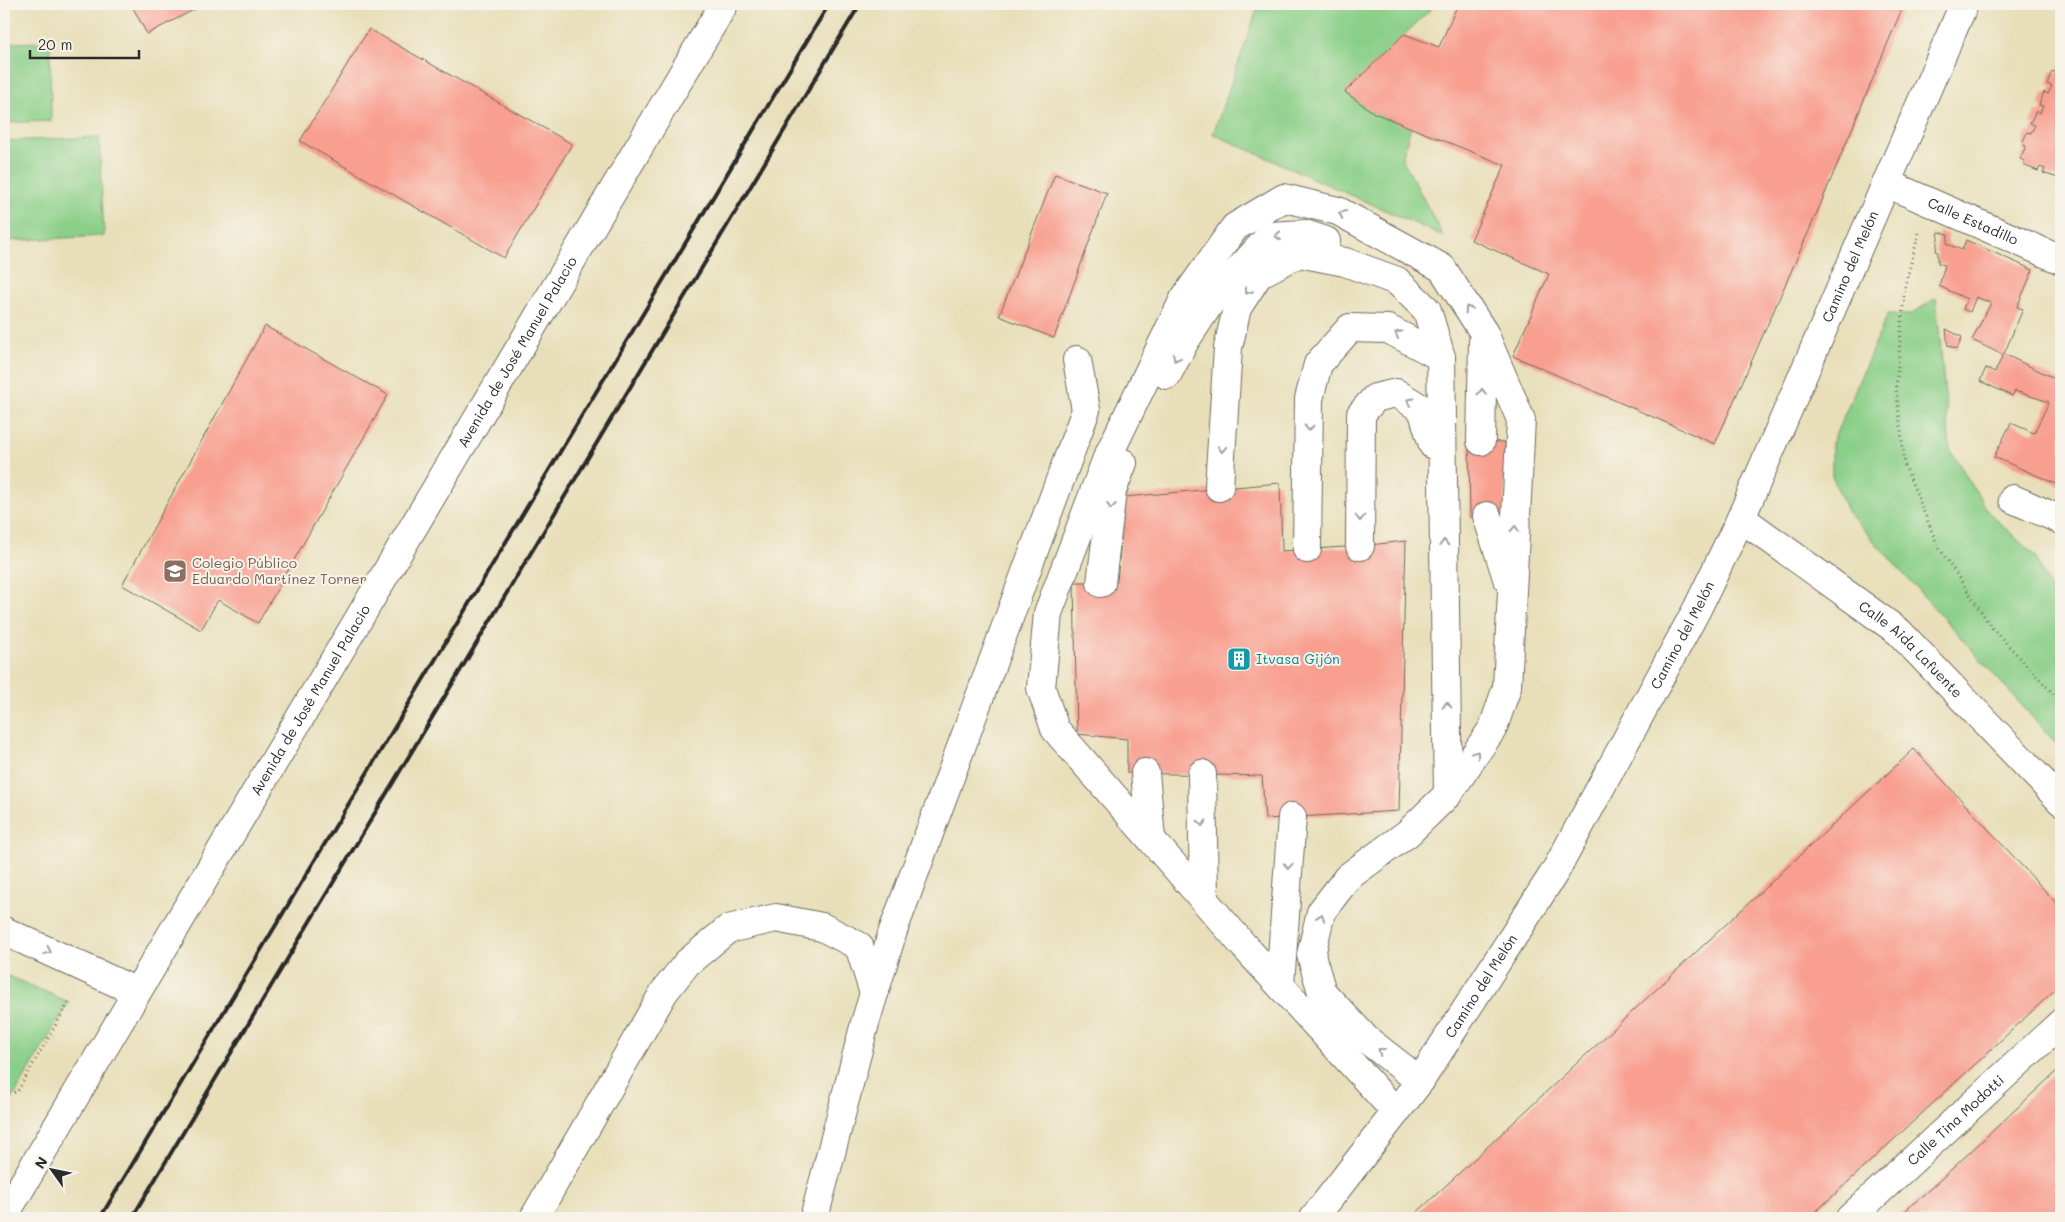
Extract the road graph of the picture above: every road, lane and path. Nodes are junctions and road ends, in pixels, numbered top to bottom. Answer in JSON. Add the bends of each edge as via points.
{"nodes":[{"id":1,"x":724,"y":4,"type":"edge"},
{"id":2,"x":1964,"y":4,"type":"edge"},
{"id":3,"x":1886,"y":183,"type":"junction"},
{"id":4,"x":1926,"y":201,"type":"junction"},
{"id":5,"x":2061,"y":260,"type":"edge"},
{"id":6,"x":1384,"y":277,"type":"junction"},
{"id":7,"x":1484,"y":333,"type":"junction"},
{"id":8,"x":1441,"y":357,"type":"junction"},
{"id":9,"x":1077,"y":360,"type":"dead end"},
{"id":10,"x":1481,"y":441,"type":"dead end"},
{"id":11,"x":1443,"y":475,"type":"junction"},
{"id":12,"x":1220,"y":487,"type":"dead end"},
{"id":13,"x":2013,"y":499,"type":"dead end"},
{"id":14,"x":1487,"y":516,"type":"dead end"},
{"id":15,"x":1742,"y":518,"type":"junction"},
{"id":16,"x":2061,"y":520,"type":"edge"},
{"id":17,"x":1360,"y":546,"type":"dead end"},
{"id":18,"x":1308,"y":549,"type":"dead end"},
{"id":19,"x":1101,"y":583,"type":"dead end"},
{"id":20,"x":1512,"y":593,"type":"junction"},
{"id":21,"x":2061,"y":702,"type":"edge"},
{"id":22,"x":1145,"y":773,"type":"dead end"},
{"id":23,"x":1202,"y":774,"type":"dead end"},
{"id":24,"x":1448,"y":794,"type":"junction"},
{"id":25,"x":2061,"y":801,"type":"edge"},
{"id":26,"x":1292,"y":817,"type":"dead end"},
{"id":27,"x":1151,"y":839,"type":"junction"},
{"id":28,"x":1204,"y":900,"type":"junction"},
{"id":29,"x":4,"y":930,"type":"edge"},
{"id":30,"x":1280,"y":985,"type":"junction"},
{"id":31,"x":137,"y":992,"type":"junction"},
{"id":32,"x":874,"y":993,"type":"junction"},
{"id":33,"x":69,"y":1002,"type":"dead end"},
{"id":34,"x":2061,"y":1024,"type":"edge"},
{"id":35,"x":1420,"y":1081,"type":"junction"},
{"id":36,"x":4,"y":1094,"type":"edge"},
{"id":37,"x":1396,"y":1112,"type":"junction"},
{"id":38,"x":4,"y":1216,"type":"edge"},
{"id":39,"x":534,"y":1218,"type":"edge"},
{"id":40,"x":814,"y":1218,"type":"edge"},
{"id":41,"x":1314,"y":1218,"type":"edge"},
{"id":42,"x":1850,"y":1218,"type":"edge"}],
"edges":[{"from":1,"to":31,"type":"street","name":"Avenida de José Manuel Palacio"},
{"from":2,"to":3,"type":"street","name":"Camino del Melón"},
{"from":3,"to":4,"type":"street","name":"Calle Estadillo"},
{"from":3,"to":15,"type":"street","name":"Camino del Melón"},
{"from":4,"to":5,"type":"street","name":"Calle Estadillo"},
{"from":4,"to":21,"type":"path","via":[[1905,285],[1896,388],[1905,466],[1938,546],[1976,604],[1992,628]]},
{"from":6,"to":8,"type":"street","via":[[1397,281],[1427,310]]},
{"from":6,"to":12,"type":"street","one_way":true,"via":[[1345,262],[1299,253],[1259,274],[1237,308],[1228,348]]},
{"from":6,"to":19,"type":"street","one_way":true,"via":[[1348,248],[1305,234],[1270,236],[1214,297],[1185,341],[1132,440],[1112,491]]},
{"from":10,"to":7,"type":"street","one_way":true},
{"from":20,"to":7,"type":"street","one_way":true,"via":[[1521,420]]},
{"from":7,"to":27,"type":"street","one_way":true,"via":[[1442,268],[1338,211],[1284,198],[1235,227],[1184,299],[1107,458],[1048,613],[1041,688],[1056,729]]},
{"from":8,"to":11,"type":"street"},
{"from":8,"to":18,"type":"street","one_way":true,"via":[[1388,329],[1350,328],[1318,364],[1309,399]]},
{"from":9,"to":32,"type":"street","via":[[1086,410],[893,931]]},
{"from":11,"to":17,"type":"street","one_way":true,"via":[[1422,409],[1396,393],[1376,398],[1361,414]]},
{"from":24,"to":11,"type":"street","one_way":true},
{"from":13,"to":16,"type":"street"},
{"from":14,"to":20,"type":"street"},
{"from":15,"to":25,"type":"street","name":"Calle Aida Lafuente","via":[[1899,632]]},
{"from":15,"to":35,"type":"street","name":"Camino del Melón","via":[[1697,609],[1556,870]]},
{"from":24,"to":20,"type":"street","one_way":true,"via":[[1493,728],[1507,687]]},
{"from":22,"to":27,"type":"street"},
{"from":23,"to":28,"type":"street","one_way":true},
{"from":35,"to":24,"type":"street","one_way":true,"via":[[1366,1039],[1322,992],[1311,956],[1321,912],[1348,878],[1408,832]]},
{"from":26,"to":30,"type":"street","one_way":true},
{"from":27,"to":28,"type":"street"},
{"from":28,"to":30,"type":"street"},
{"from":29,"to":31,"type":"street","one_way":true},
{"from":30,"to":37,"type":"street"},
{"from":31,"to":38,"type":"street","name":"Avenida de José Manuel Palacio"},
{"from":32,"to":39,"type":"street","via":[[859,946],[822,927],[776,918],[728,929],[687,962],[664,992]]},
{"from":32,"to":40,"type":"street"},
{"from":33,"to":36,"type":"path","via":[[17,1092]]},
{"from":34,"to":42,"type":"street","name":"Calle Tina Modotti"},
{"from":35,"to":37,"type":"street","name":"Camino del Melón"},
{"from":37,"to":41,"type":"street","name":"Camino del Melón"}]}
